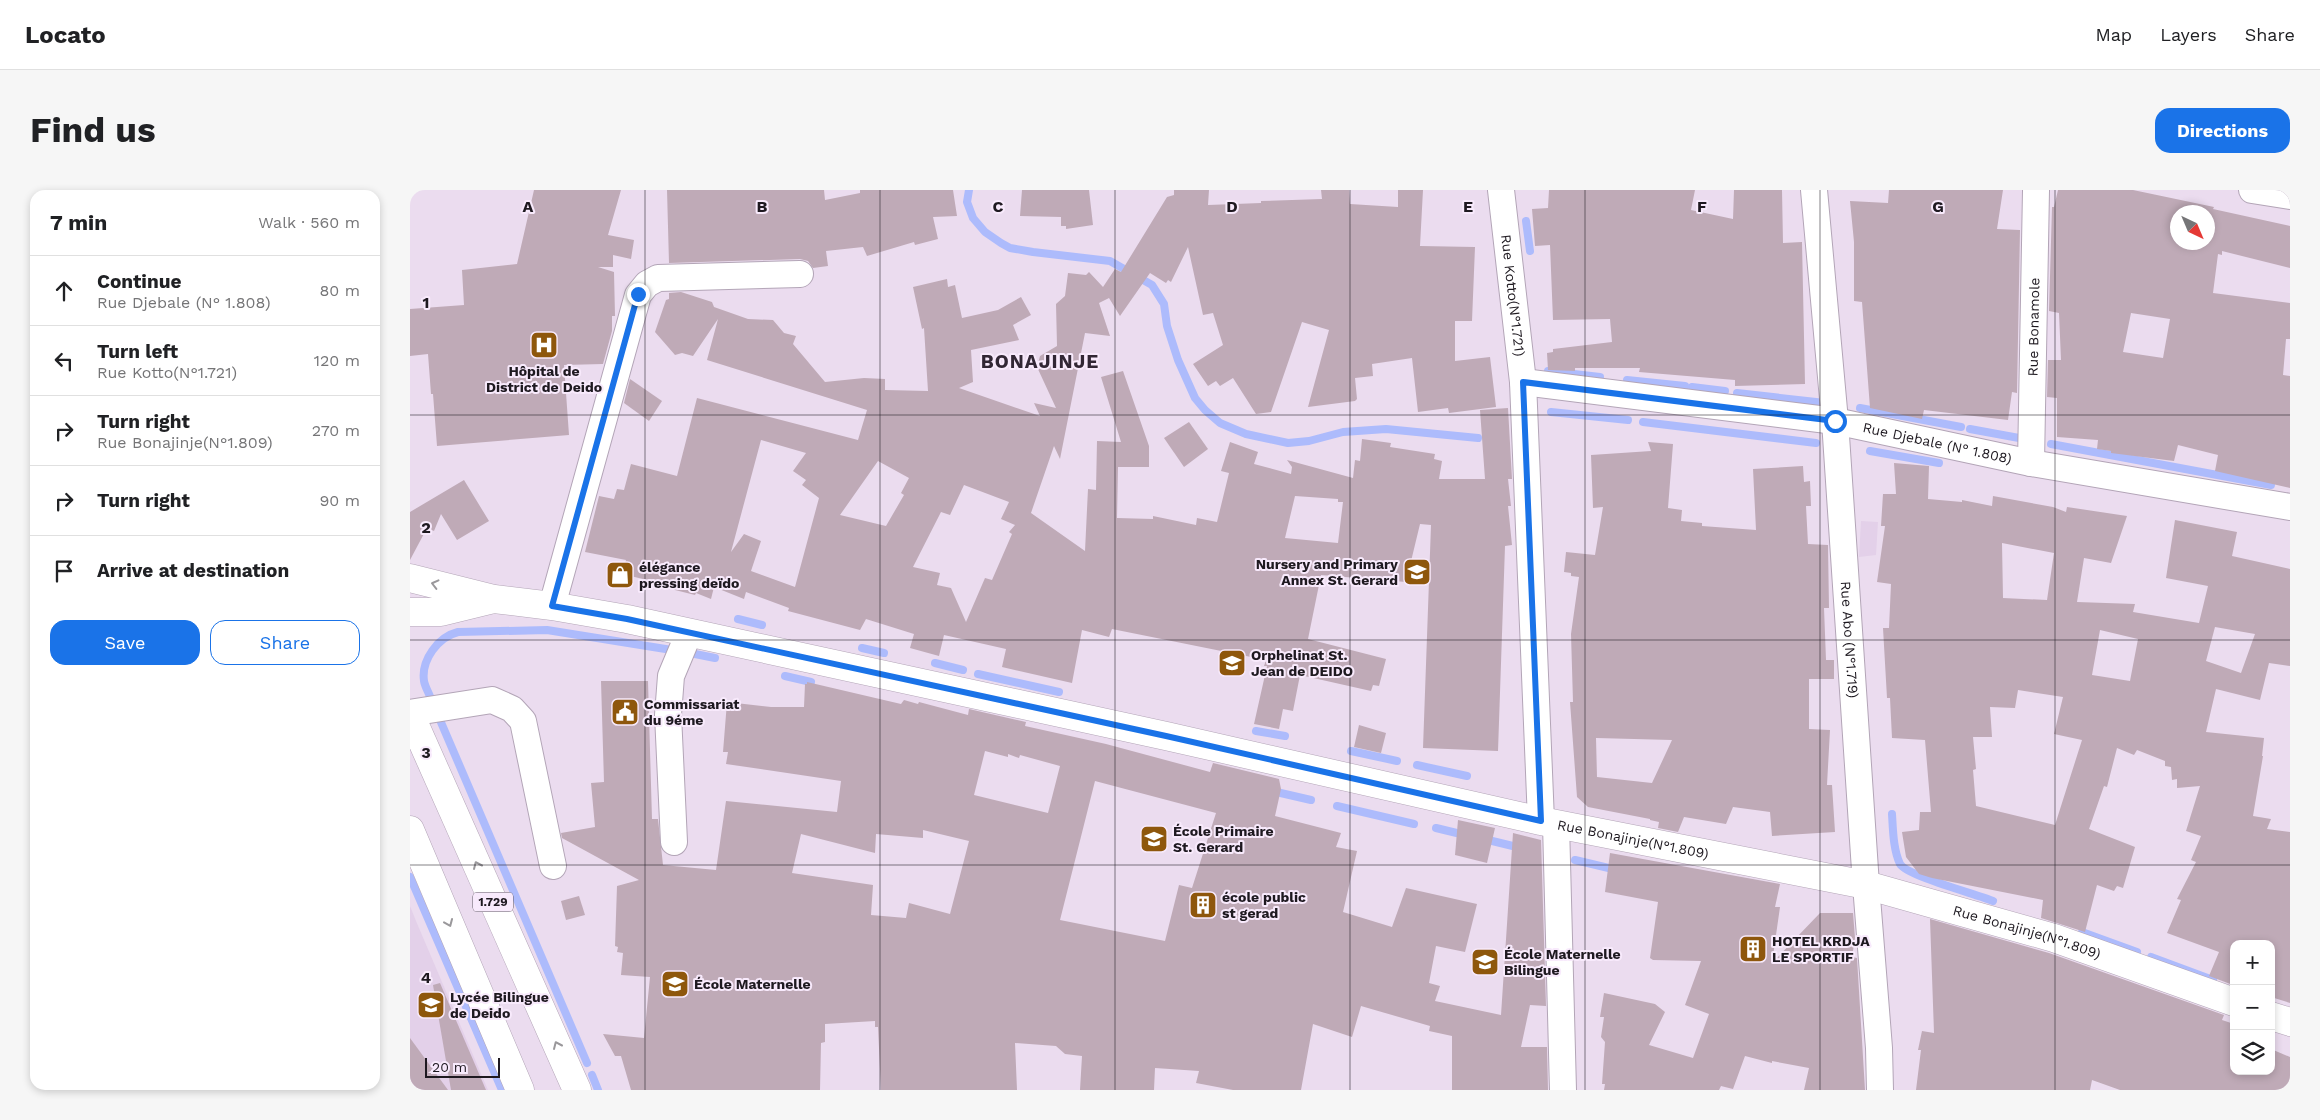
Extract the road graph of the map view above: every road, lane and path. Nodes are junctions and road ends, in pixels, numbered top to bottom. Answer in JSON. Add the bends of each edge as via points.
{"nodes":[{"id":1,"x":1501,"y":190,"type":"edge"},
{"id":2,"x":1814,"y":190,"type":"edge"},
{"id":3,"x":2036,"y":190,"type":"edge"},
{"id":4,"x":2252,"y":190,"type":"edge"},
{"id":5,"x":2290,"y":196,"type":"edge"},
{"id":6,"x":800,"y":274,"type":"dead end"},
{"id":7,"x":1523,"y":382,"type":"junction"},
{"id":8,"x":1835,"y":421,"type":"junction"},
{"id":9,"x":2031,"y":464,"type":"junction"},
{"id":10,"x":2290,"y":507,"type":"edge"},
{"id":11,"x":410,"y":578,"type":"edge"},
{"id":12,"x":494,"y":599,"type":"junction"},
{"id":13,"x":552,"y":606,"type":"junction"},
{"id":14,"x":410,"y":612,"type":"edge"},
{"id":15,"x":690,"y":633,"type":"junction"},
{"id":16,"x":410,"y":714,"type":"edge"},
{"id":17,"x":1548,"y":823,"type":"junction"},
{"id":18,"x":410,"y":830,"type":"edge"},
{"id":19,"x":674,"y":842,"type":"dead end"},
{"id":20,"x":553,"y":866,"type":"dead end"},
{"id":21,"x":1866,"y":885,"type":"junction"},
{"id":22,"x":2230,"y":1001,"type":"edge"},
{"id":23,"x":2275,"y":1017,"type":"edge"},
{"id":24,"x":2290,"y":1022,"type":"edge"},
{"id":25,"x":520,"y":1090,"type":"edge"},
{"id":26,"x":577,"y":1090,"type":"edge"},
{"id":27,"x":1563,"y":1090,"type":"edge"},
{"id":28,"x":1880,"y":1090,"type":"edge"}],
"edges":[{"from":1,"to":7,"type":"street","name":"Rue Kotto(N°1.721)"},
{"from":2,"to":8,"type":"street","name":"Rue Abo (N°1.719)"},
{"from":3,"to":9,"type":"street","name":"Rue Bonamole"},
{"from":4,"to":5,"type":"street"},
{"from":6,"to":13,"type":"street","via":[[658,278],[638,294]]},
{"from":7,"to":8,"type":"street","name":"Rue Djebale (N° 1.808)"},
{"from":7,"to":17,"type":"street","name":"Rue Kotto(N°1.721)"},
{"from":8,"to":9,"type":"street","name":"Rue Djebale (N° 1.808)"},
{"from":8,"to":21,"type":"street","name":"Rue Abo (N°1.719)"},
{"from":9,"to":10,"type":"street","name":"Rue Djebale (N° 1.808)"},
{"from":12,"to":11,"type":"main road","name":"Rue Bonajinje(N°1.809)","one_way":true},
{"from":12,"to":13,"type":"main road","name":"Rue Bonajinje(N°1.809)"},
{"from":12,"to":14,"type":"main road","name":"Rue Bonajinje(N°1.809)","via":[[440,612]]},
{"from":13,"to":15,"type":"main road","name":"Rue Bonajinje(N°1.809)"},
{"from":15,"to":17,"type":"main road","name":"Rue Bonajinje(N°1.809)"},
{"from":15,"to":19,"type":"street","via":[[671,676],[668,715]]},
{"from":16,"to":20,"type":"street","via":[[492,700],[512,709],[523,721]]},
{"from":26,"to":16,"type":"main road","number":"1.729","one_way":true},
{"from":17,"to":21,"type":"main road","name":"Rue Bonajinje(N°1.809)"},
{"from":17,"to":27,"type":"street","name":"Rue Kotto(N°1.721)"},
{"from":18,"to":25,"type":"main road","one_way":true},
{"from":21,"to":22,"type":"main road","name":"Rue Bonajinje(N°1.809)","via":[[2054,938]]},
{"from":21,"to":28,"type":"street","name":"Rue Abo (N°1.719)"},
{"from":23,"to":24,"type":"main road"}]}
